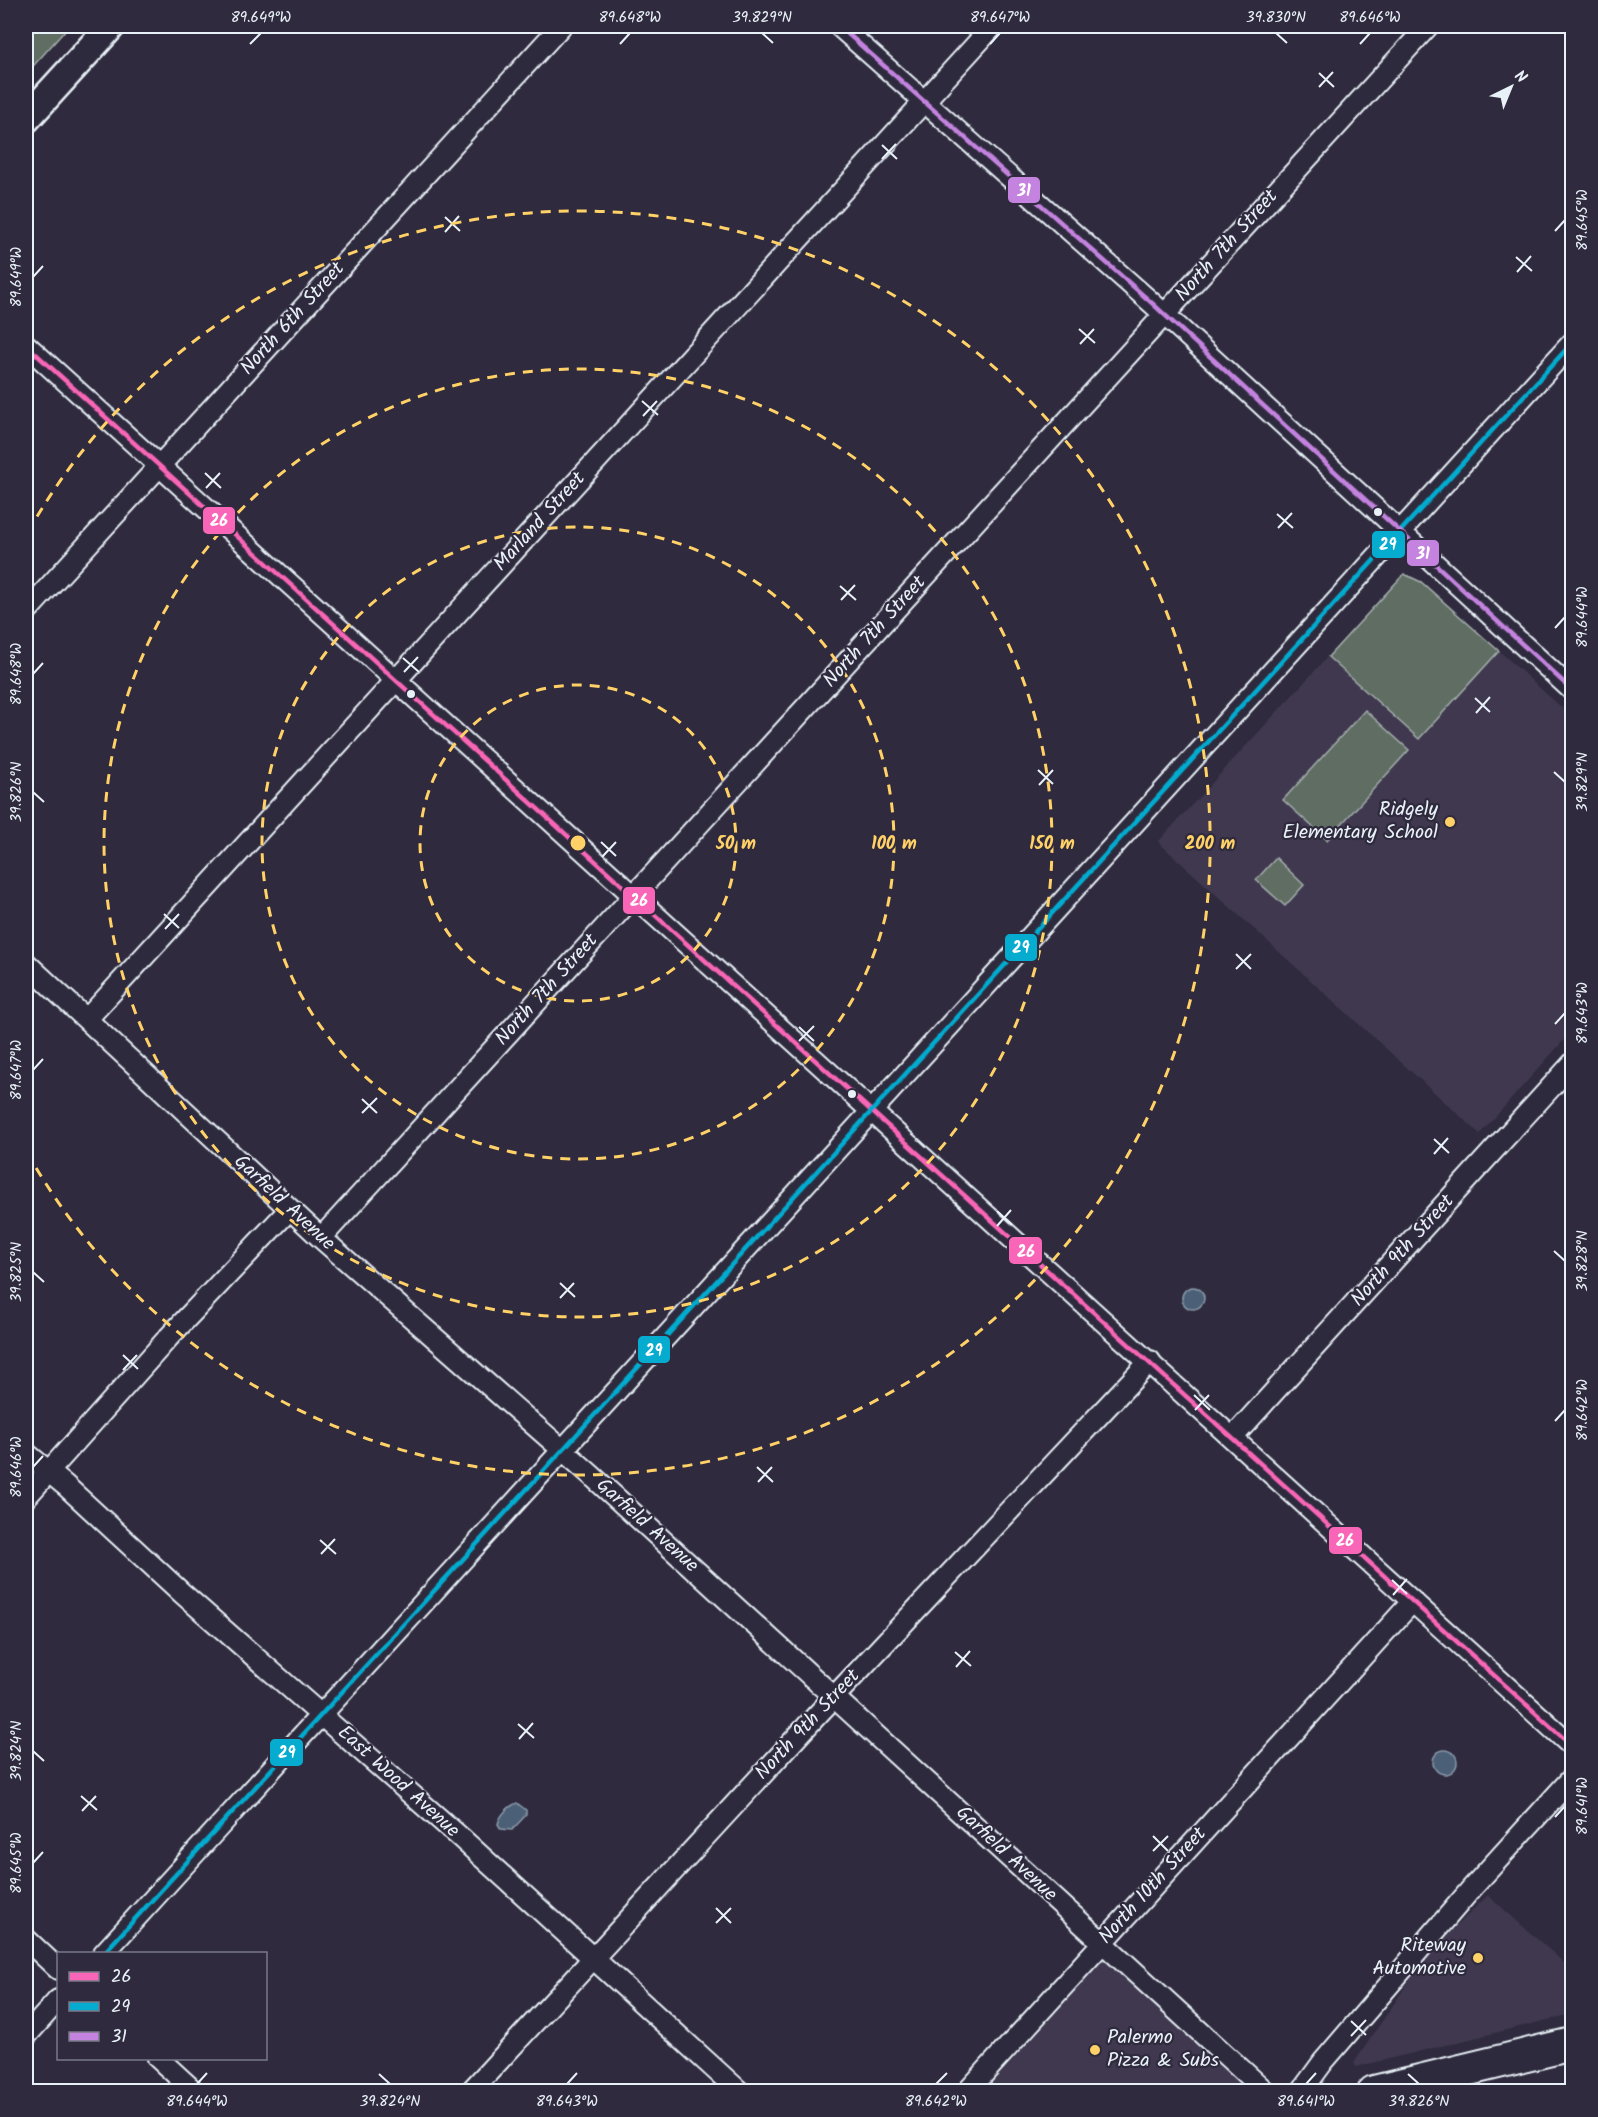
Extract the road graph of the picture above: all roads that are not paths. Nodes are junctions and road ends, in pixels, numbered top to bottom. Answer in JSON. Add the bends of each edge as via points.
{"nodes":[{"id":1,"x":111,"y":26,"type":"edge"},
{"id":2,"x":561,"y":26,"type":"edge"},
{"id":3,"x":839,"y":26,"type":"edge"},
{"id":4,"x":993,"y":26,"type":"edge"},
{"id":5,"x":1428,"y":26,"type":"edge"},
{"id":6,"x":923,"y":102,"type":"junction"},
{"id":7,"x":26,"y":119,"type":"edge"},
{"id":8,"x":1165,"y":315,"type":"junction"},
{"id":9,"x":1572,"y":343,"type":"edge"},
{"id":10,"x":26,"y":345,"type":"edge"},
{"id":11,"x":158,"y":467,"type":"junction"},
{"id":12,"x":1400,"y":532,"type":"junction"},
{"id":13,"x":26,"y":612,"type":"edge"},
{"id":14,"x":396,"y":681,"type":"junction"},
{"id":15,"x":1572,"y":690,"type":"edge"},
{"id":16,"x":633,"y":895,"type":"junction"},
{"id":17,"x":26,"y":963,"type":"edge"},
{"id":18,"x":87,"y":1018,"type":"junction"},
{"id":19,"x":1572,"y":1064,"type":"edge"},
{"id":20,"x":872,"y":1113,"type":"junction"},
{"id":21,"x":290,"y":1209,"type":"junction"},
{"id":22,"x":321,"y":1238,"type":"junction"},
{"id":23,"x":1150,"y":1361,"type":"junction"},
{"id":24,"x":1233,"y":1437,"type":"junction"},
{"id":25,"x":564,"y":1451,"type":"junction"},
{"id":26,"x":26,"y":1453,"type":"edge"},
{"id":27,"x":48,"y":1472,"type":"junction"},
{"id":28,"x":26,"y":1497,"type":"edge"},
{"id":29,"x":1412,"y":1602,"type":"junction"},
{"id":30,"x":833,"y":1697,"type":"junction"},
{"id":31,"x":322,"y":1715,"type":"junction"},
{"id":32,"x":1572,"y":1746,"type":"edge"},
{"id":33,"x":1572,"y":1778,"type":"edge"},
{"id":34,"x":26,"y":1939,"type":"edge"},
{"id":35,"x":1102,"y":1942,"type":"junction"},
{"id":36,"x":104,"y":1952,"type":"edge"},
{"id":37,"x":592,"y":1957,"type":"junction"},
{"id":38,"x":57,"y":1969,"type":"edge"},
{"id":39,"x":57,"y":2001,"type":"edge"},
{"id":40,"x":26,"y":2036,"type":"edge"},
{"id":41,"x":1572,"y":2044,"type":"edge"},
{"id":42,"x":160,"y":2060,"type":"edge"},
{"id":43,"x":195,"y":2091,"type":"edge"},
{"id":44,"x":470,"y":2091,"type":"edge"},
{"id":45,"x":740,"y":2091,"type":"edge"},
{"id":46,"x":967,"y":2091,"type":"edge"},
{"id":47,"x":1266,"y":2091,"type":"edge"},
{"id":48,"x":1301,"y":2091,"type":"edge"},
{"id":49,"x":1374,"y":2091,"type":"edge"}],
"edges":[{"from":1,"to":7,"type":"main road"},
{"from":2,"to":11,"type":"street","name":"North 6th Street"},
{"from":3,"to":6,"type":"street"},
{"from":4,"to":6,"type":"street","name":"Marland Street"},
{"from":5,"to":8,"type":"street","name":"North 7th Street"},
{"from":6,"to":8,"type":"street"},
{"from":6,"to":14,"type":"street","name":"Marland Street"},
{"from":8,"to":12,"type":"street"},
{"from":8,"to":16,"type":"street","name":"North 7th Street"},
{"from":9,"to":12,"type":"street"},
{"from":10,"to":11,"type":"street"},
{"from":11,"to":13,"type":"street","name":"North 6th Street"},
{"from":11,"to":14,"type":"street"},
{"from":12,"to":15,"type":"street"},
{"from":12,"to":20,"type":"street"},
{"from":14,"to":16,"type":"street"},
{"from":14,"to":18,"type":"street","name":"Marland Street"},
{"from":16,"to":20,"type":"street"},
{"from":16,"to":22,"type":"street","name":"North 7th Street"},
{"from":17,"to":18,"type":"street","name":"Garfield Avenue"},
{"from":18,"to":21,"type":"street","name":"Garfield Avenue"},
{"from":19,"to":24,"type":"street","name":"North 9th Street"},
{"from":20,"to":23,"type":"street"},
{"from":20,"to":25,"type":"street"},
{"from":21,"to":22,"type":"street","name":"Garfield Avenue"},
{"from":21,"to":27,"type":"street"},
{"from":22,"to":25,"type":"street","name":"Garfield Avenue"},
{"from":23,"to":24,"type":"street"},
{"from":23,"to":30,"type":"street","name":"North 9th Street"},
{"from":24,"to":29,"type":"street"},
{"from":25,"to":30,"type":"street","name":"Garfield Avenue"},
{"from":25,"to":31,"type":"street"},
{"from":26,"to":27,"type":"street","name":"East Wood Avenue"},
{"from":27,"to":28,"type":"street"},
{"from":27,"to":31,"type":"street","name":"East Wood Avenue"},
{"from":29,"to":32,"type":"street"},
{"from":29,"to":35,"type":"street","name":"North 10th Street"},
{"from":30,"to":35,"type":"street","name":"Garfield Avenue"},
{"from":30,"to":37,"type":"street","name":"North 9th Street"},
{"from":31,"to":36,"type":"street"},
{"from":31,"to":37,"type":"street","name":"East Wood Avenue"},
{"from":33,"to":48,"type":"street","via":[[1472,1888]]},
{"from":34,"to":38,"type":"street"},
{"from":35,"to":46,"type":"street","name":"North 10th Street"},
{"from":35,"to":47,"type":"street","name":"Garfield Avenue"},
{"from":37,"to":44,"type":"street","name":"North 9th Street"},
{"from":37,"to":45,"type":"street","name":"East Wood Avenue"},
{"from":39,"to":40,"type":"street"},
{"from":41,"to":49,"type":"main road"},
{"from":42,"to":43,"type":"street"}]}
